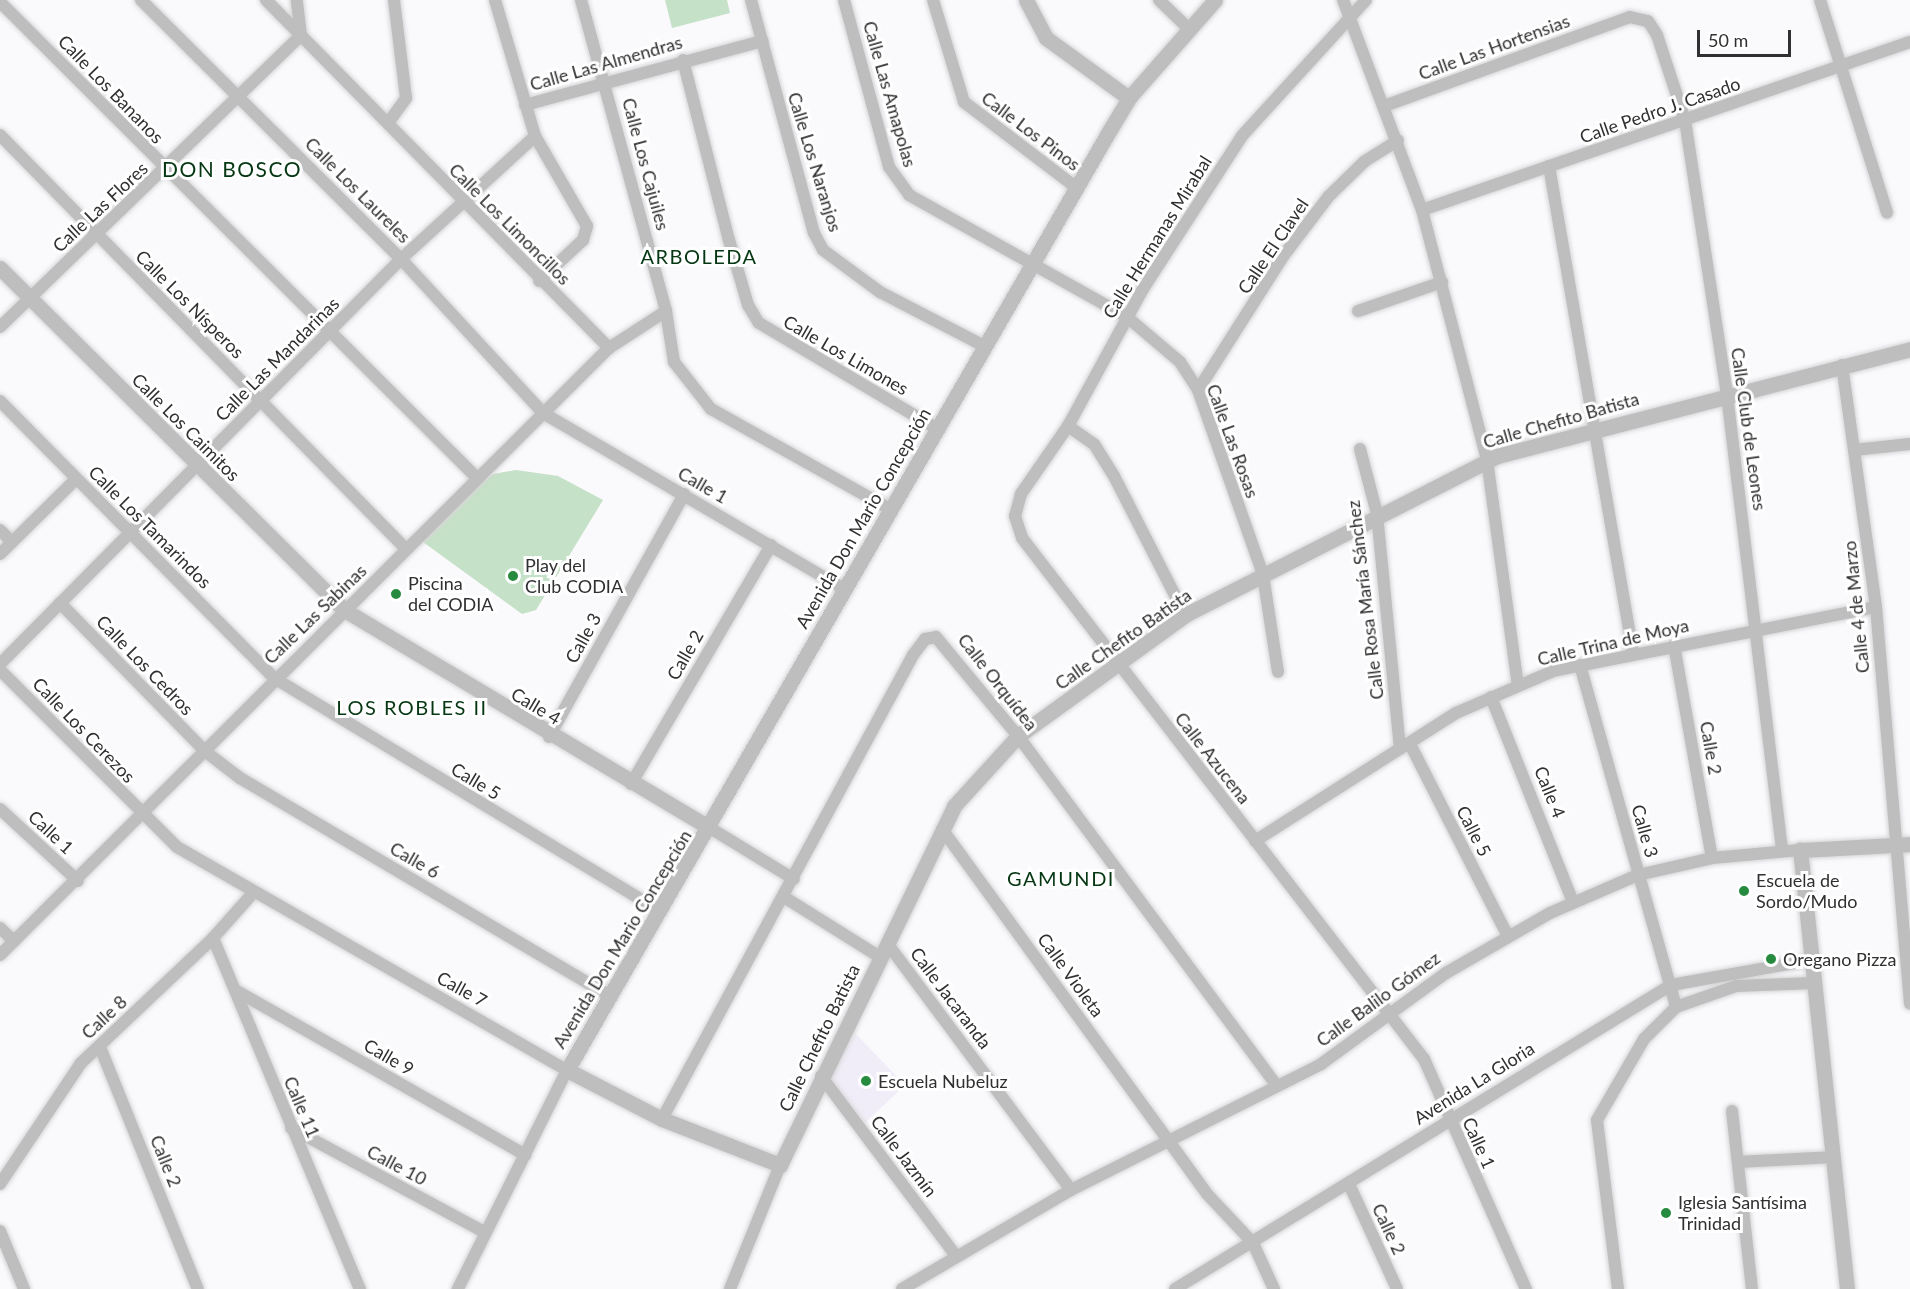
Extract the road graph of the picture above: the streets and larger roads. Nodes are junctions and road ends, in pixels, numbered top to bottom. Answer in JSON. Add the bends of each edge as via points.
{"nodes":[{"id":1,"x":141,"y":0,"type":"edge"},
{"id":2,"x":266,"y":0,"type":"edge"},
{"id":3,"x":297,"y":0,"type":"edge"},
{"id":4,"x":394,"y":0,"type":"edge"},
{"id":5,"x":495,"y":0,"type":"edge"},
{"id":6,"x":581,"y":0,"type":"edge"},
{"id":7,"x":751,"y":0,"type":"edge"},
{"id":8,"x":844,"y":0,"type":"edge"},
{"id":9,"x":933,"y":0,"type":"edge"},
{"id":10,"x":1026,"y":0,"type":"edge"},
{"id":11,"x":1159,"y":0,"type":"edge"},
{"id":12,"x":1215,"y":0,"type":"edge"},
{"id":13,"x":1344,"y":0,"type":"edge"},
{"id":14,"x":1365,"y":0,"type":"edge"},
{"id":15,"x":1820,"y":0,"type":"edge"},
{"id":16,"x":0,"y":2,"type":"edge"},
{"id":17,"x":1351,"y":18,"type":"junction"},
{"id":18,"x":1648,"y":21,"type":"joint"},
{"id":19,"x":1190,"y":30,"type":"junction"},
{"id":20,"x":301,"y":35,"type":"junction"},
{"id":21,"x":763,"y":41,"type":"junction"},
{"id":22,"x":1910,"y":42,"type":"edge"},
{"id":23,"x":683,"y":60,"type":"junction"},
{"id":24,"x":1841,"y":67,"type":"junction"},
{"id":25,"x":605,"y":80,"type":"junction"},
{"id":26,"x":238,"y":96,"type":"junction"},
{"id":27,"x":1129,"y":98,"type":"junction"},
{"id":28,"x":525,"y":105,"type":"junction"},
{"id":29,"x":1387,"y":105,"type":"junction"},
{"id":30,"x":1685,"y":120,"type":"junction"},
{"id":31,"x":388,"y":123,"type":"junction"},
{"id":32,"x":0,"y":135,"type":"edge"},
{"id":33,"x":535,"y":136,"type":"junction"},
{"id":34,"x":1398,"y":140,"type":"junction"},
{"id":35,"x":1549,"y":166,"type":"junction"},
{"id":36,"x":165,"y":170,"type":"junction"},
{"id":37,"x":1077,"y":188,"type":"junction"},
{"id":38,"x":460,"y":201,"type":"junction"},
{"id":39,"x":1422,"y":210,"type":"junction"},
{"id":40,"x":1887,"y":213,"type":"dead end"},
{"id":41,"x":95,"y":235,"type":"junction"},
{"id":42,"x":401,"y":259,"type":"junction"},
{"id":43,"x":1032,"y":267,"type":"junction"},
{"id":44,"x":0,"y":268,"type":"edge"},
{"id":45,"x":539,"y":281,"type":"junction"},
{"id":46,"x":1442,"y":282,"type":"junction"},
{"id":47,"x":30,"y":298,"type":"junction"},
{"id":48,"x":666,"y":311,"type":"junction"},
{"id":49,"x":1358,"y":311,"type":"dead end"},
{"id":50,"x":1126,"y":317,"type":"junction"},
{"id":51,"x":0,"y":327,"type":"edge"},
{"id":52,"x":331,"y":329,"type":"junction"},
{"id":53,"x":984,"y":346,"type":"junction"},
{"id":54,"x":609,"y":348,"type":"junction"},
{"id":55,"x":1910,"y":349,"type":"edge"},
{"id":56,"x":1842,"y":365,"type":"junction"},
{"id":57,"x":1198,"y":390,"type":"junction"},
{"id":58,"x":1727,"y":395,"type":"junction"},
{"id":59,"x":261,"y":400,"type":"junction"},
{"id":60,"x":0,"y":401,"type":"edge"},
{"id":61,"x":543,"y":413,"type":"junction"},
{"id":62,"x":1068,"y":426,"type":"junction"},
{"id":63,"x":936,"y":428,"type":"junction"},
{"id":64,"x":1592,"y":431,"type":"junction"},
{"id":65,"x":1910,"y":444,"type":"edge"},
{"id":66,"x":1360,"y":449,"type":"dead end"},
{"id":67,"x":1854,"y":450,"type":"junction"},
{"id":68,"x":1487,"y":460,"type":"junction"},
{"id":69,"x":196,"y":465,"type":"junction"},
{"id":70,"x":76,"y":479,"type":"junction"},
{"id":71,"x":478,"y":479,"type":"junction"},
{"id":72,"x":684,"y":494,"type":"junction"},
{"id":73,"x":890,"y":509,"type":"junction"},
{"id":74,"x":1377,"y":514,"type":"junction"},
{"id":75,"x":1014,"y":516,"type":"joint"},
{"id":76,"x":0,"y":530,"type":"edge"},
{"id":77,"x":129,"y":532,"type":"junction"},
{"id":78,"x":12,"y":542,"type":"junction"},
{"id":79,"x":771,"y":546,"type":"junction"},
{"id":80,"x":406,"y":549,"type":"junction"},
{"id":81,"x":0,"y":554,"type":"edge"},
{"id":82,"x":1263,"y":575,"type":"junction"},
{"id":83,"x":844,"y":589,"type":"junction"},
{"id":84,"x":60,"y":603,"type":"junction"},
{"id":85,"x":1876,"y":607,"type":"junction"},
{"id":86,"x":346,"y":611,"type":"junction"},
{"id":87,"x":1185,"y":615,"type":"junction"},
{"id":88,"x":1758,"y":630,"type":"junction"},
{"id":89,"x":1674,"y":645,"type":"junction"},
{"id":90,"x":1633,"y":654,"type":"junction"},
{"id":91,"x":0,"y":664,"type":"edge"},
{"id":92,"x":1118,"y":664,"type":"junction"},
{"id":93,"x":1580,"y":665,"type":"junction"},
{"id":94,"x":0,"y":670,"type":"edge"},
{"id":95,"x":1278,"y":672,"type":"dead end"},
{"id":96,"x":274,"y":678,"type":"junction"},
{"id":97,"x":1518,"y":685,"type":"junction"},
{"id":98,"x":1491,"y":697,"type":"junction"},
{"id":99,"x":549,"y":736,"type":"junction"},
{"id":100,"x":1018,"y":736,"type":"junction"},
{"id":101,"x":1405,"y":746,"type":"junction"},
{"id":102,"x":206,"y":752,"type":"junction"},
{"id":103,"x":631,"y":784,"type":"junction"},
{"id":104,"x":0,"y":808,"type":"edge"},
{"id":105,"x":141,"y":815,"type":"junction"},
{"id":106,"x":710,"y":828,"type":"junction"},
{"id":107,"x":942,"y":829,"type":"junction"},
{"id":108,"x":1255,"y":841,"type":"junction"},
{"id":109,"x":1910,"y":844,"type":"edge"},
{"id":110,"x":1893,"y":846,"type":"junction"},
{"id":111,"x":1782,"y":850,"type":"junction"},
{"id":112,"x":1800,"y":850,"type":"junction"},
{"id":113,"x":1712,"y":858,"type":"junction"},
{"id":114,"x":1638,"y":875,"type":"junction"},
{"id":115,"x":794,"y":879,"type":"junction"},
{"id":116,"x":78,"y":881,"type":"junction"},
{"id":117,"x":253,"y":892,"type":"junction"},
{"id":118,"x":783,"y":897,"type":"junction"},
{"id":119,"x":1573,"y":902,"type":"junction"},
{"id":120,"x":661,"y":911,"type":"junction"},
{"id":121,"x":0,"y":928,"type":"edge"},
{"id":122,"x":1507,"y":934,"type":"junction"},
{"id":123,"x":213,"y":938,"type":"junction"},
{"id":124,"x":14,"y":941,"type":"junction"},
{"id":125,"x":887,"y":943,"type":"junction"},
{"id":126,"x":0,"y":955,"type":"edge"},
{"id":127,"x":880,"y":957,"type":"junction"},
{"id":128,"x":1812,"y":960,"type":"junction"},
{"id":129,"x":1814,"y":983,"type":"junction"},
{"id":130,"x":1671,"y":985,"type":"junction"},
{"id":131,"x":235,"y":990,"type":"junction"},
{"id":132,"x":609,"y":995,"type":"junction"},
{"id":133,"x":1910,"y":1004,"type":"edge"},
{"id":134,"x":1676,"y":1007,"type":"junction"},
{"id":135,"x":1394,"y":1016,"type":"junction"},
{"id":136,"x":99,"y":1047,"type":"junction"},
{"id":137,"x":567,"y":1070,"type":"junction"},
{"id":138,"x":821,"y":1076,"type":"junction"},
{"id":139,"x":1277,"y":1086,"type":"junction"},
{"id":140,"x":1732,"y":1111,"type":"dead end"},
{"id":141,"x":662,"y":1119,"type":"junction"},
{"id":142,"x":1449,"y":1120,"type":"junction"},
{"id":143,"x":291,"y":1128,"type":"junction"},
{"id":144,"x":1171,"y":1142,"type":"junction"},
{"id":145,"x":525,"y":1155,"type":"junction"},
{"id":146,"x":1834,"y":1157,"type":"junction"},
{"id":147,"x":1737,"y":1162,"type":"junction"},
{"id":148,"x":780,"y":1165,"type":"junction"},
{"id":149,"x":0,"y":1184,"type":"edge"},
{"id":150,"x":1348,"y":1184,"type":"junction"},
{"id":151,"x":1071,"y":1190,"type":"junction"},
{"id":152,"x":0,"y":1231,"type":"edge"},
{"id":153,"x":486,"y":1233,"type":"junction"},
{"id":154,"x":1253,"y":1244,"type":"junction"},
{"id":155,"x":957,"y":1257,"type":"junction"},
{"id":156,"x":733,"y":1288,"type":"edge"},
{"id":157,"x":24,"y":1289,"type":"edge"},
{"id":158,"x":198,"y":1289,"type":"edge"},
{"id":159,"x":360,"y":1289,"type":"edge"},
{"id":160,"x":458,"y":1289,"type":"edge"},
{"id":161,"x":902,"y":1289,"type":"edge"},
{"id":162,"x":1175,"y":1289,"type":"edge"},
{"id":163,"x":1274,"y":1289,"type":"edge"},
{"id":164,"x":1397,"y":1289,"type":"edge"},
{"id":165,"x":1526,"y":1289,"type":"edge"},
{"id":166,"x":1618,"y":1289,"type":"edge"},
{"id":167,"x":1752,"y":1289,"type":"edge"},
{"id":168,"x":1847,"y":1289,"type":"edge"}],
"edges":[{"from":1,"to":26,"type":"street","name":"Calle Los Laureles"},
{"from":2,"to":20,"type":"street","name":"Calle Los Limoncillos"},
{"from":3,"to":20,"type":"street"},
{"from":4,"to":31,"type":"street","via":[[406,98]]},
{"from":5,"to":28,"type":"street"},
{"from":6,"to":25,"type":"street","name":"Calle Los Cajuiles"},
{"from":7,"to":21,"type":"street","name":"Calle Los Naranjos"},
{"from":8,"to":43,"type":"street","name":"Calle Las Amapolas","via":[[889,167],[898,184],[921,205]]},
{"from":9,"to":37,"type":"street","name":"Calle Los Pinos","via":[[964,102]]},
{"from":10,"to":27,"type":"street","via":[[1046,38]]},
{"from":11,"to":19,"type":"street"},
{"from":12,"to":19,"type":"street","name":"Avenida Don Mario Concepción"},
{"from":13,"to":17,"type":"street"},
{"from":14,"to":17,"type":"street","name":"Calle Hermanas Mirabal"},
{"from":15,"to":24,"type":"street"},
{"from":16,"to":36,"type":"street","name":"Calle Los Bananos"},
{"from":17,"to":29,"type":"street"},
{"from":17,"to":50,"type":"street","name":"Calle Hermanas Mirabal","via":[[1242,136]]},
{"from":18,"to":29,"type":"street","name":"Calle Las Hortensias","via":[[1630,17]]},
{"from":18,"to":30,"type":"street","name":"Calle Club de Leones"},
{"from":19,"to":27,"type":"street","name":"Avenida Don Mario Concepción"},
{"from":20,"to":26,"type":"street","name":"Calle Las Flores"},
{"from":20,"to":31,"type":"street","name":"Calle Los Limoncillos"},
{"from":21,"to":23,"type":"street","name":"Calle Las Almendras"},
{"from":21,"to":53,"type":"street","name":"Calle Los Naranjos","via":[[814,233],[824,250],[880,292]]},
{"from":22,"to":24,"type":"street","name":"Calle Pedro J. Casado"},
{"from":23,"to":25,"type":"street","name":"Calle Las Almendras"},
{"from":23,"to":63,"type":"street","name":"Calle Los Limones","via":[[729,240],[748,305],[759,323],[776,338]]},
{"from":24,"to":30,"type":"street","name":"Calle Pedro J. Casado"},
{"from":24,"to":40,"type":"street"},
{"from":25,"to":28,"type":"street","name":"Calle Las Almendras"},
{"from":25,"to":48,"type":"street","name":"Calle Los Cajuiles"},
{"from":26,"to":36,"type":"street","name":"Calle Las Flores"},
{"from":26,"to":42,"type":"street","name":"Calle Los Laureles"},
{"from":27,"to":37,"type":"street","name":"Avenida Don Mario Concepción"},
{"from":28,"to":33,"type":"street","name":"Calle Las Almendras"},
{"from":29,"to":34,"type":"street"},
{"from":30,"to":35,"type":"street","name":"Calle Pedro J. Casado"},
{"from":30,"to":58,"type":"street","name":"Calle Club de Leones"},
{"from":31,"to":38,"type":"street","name":"Calle Los Limoncillos"},
{"from":32,"to":41,"type":"street","name":"Calle Los Nísperos"},
{"from":33,"to":38,"type":"street","name":"Calle Las Mandarinas"},
{"from":33,"to":45,"type":"street","name":"Calle Las Almendras","via":[[587,226],[583,240]]},
{"from":34,"to":39,"type":"street"},
{"from":34,"to":57,"type":"street","name":"Calle El Clavel","via":[[1365,161],[1329,196],[1284,255]]},
{"from":35,"to":39,"type":"street","name":"Calle Pedro J. Casado"},
{"from":35,"to":64,"type":"street"},
{"from":36,"to":41,"type":"street","name":"Calle Las Flores"},
{"from":36,"to":52,"type":"street","name":"Calle Los Bananos"},
{"from":37,"to":43,"type":"street","name":"Avenida Don Mario Concepción"},
{"from":38,"to":42,"type":"street","name":"Calle Las Mandarinas"},
{"from":38,"to":45,"type":"street","name":"Calle Los Limoncillos"},
{"from":39,"to":46,"type":"street"},
{"from":41,"to":47,"type":"street","name":"Calle Las Flores"},
{"from":41,"to":59,"type":"street","name":"Calle Los Nísperos"},
{"from":42,"to":52,"type":"street","name":"Calle Las Mandarinas"},
{"from":42,"to":61,"type":"street","name":"Calle Los Laureles"},
{"from":43,"to":50,"type":"street","name":"Calle Las Rosas"},
{"from":43,"to":53,"type":"street","name":"Avenida Don Mario Concepción"},
{"from":44,"to":47,"type":"street","name":"Calle Los Caimitos"},
{"from":45,"to":54,"type":"street","name":"Calle Los Limoncillos"},
{"from":46,"to":49,"type":"street"},
{"from":46,"to":68,"type":"street"},
{"from":47,"to":51,"type":"street","name":"Calle Las Flores"},
{"from":47,"to":69,"type":"street","name":"Calle Los Caimitos"},
{"from":48,"to":54,"type":"street","name":"Calle Las Sabinas"},
{"from":48,"to":73,"type":"street","name":"Calle Los Cajuiles","via":[[674,362],[711,409]]},
{"from":50,"to":57,"type":"street","name":"Calle Las Rosas","via":[[1180,362]]},
{"from":50,"to":62,"type":"street","name":"Calle Hermanas Mirabal"},
{"from":52,"to":59,"type":"street","name":"Calle Las Mandarinas"},
{"from":52,"to":71,"type":"street","name":"Calle Los Bananos"},
{"from":53,"to":63,"type":"street","name":"Avenida Don Mario Concepción"},
{"from":54,"to":61,"type":"street","name":"Calle Las Sabinas"},
{"from":55,"to":56,"type":"street","name":"Calle Chefito Batista"},
{"from":56,"to":58,"type":"street","name":"Calle Chefito Batista"},
{"from":56,"to":67,"type":"street","name":"Calle 4 de Marzo"},
{"from":57,"to":82,"type":"street","name":"Calle Las Rosas"},
{"from":58,"to":64,"type":"street","name":"Calle Chefito Batista"},
{"from":58,"to":88,"type":"street","name":"Calle Club de Leones"},
{"from":59,"to":69,"type":"street","name":"Calle Las Mandarinas"},
{"from":59,"to":80,"type":"street","name":"Calle Los Nísperos"},
{"from":60,"to":70,"type":"street","name":"Calle Los Tamarindos"},
{"from":61,"to":71,"type":"street","name":"Calle Las Sabinas"},
{"from":61,"to":72,"type":"street","name":"Calle 1"},
{"from":62,"to":75,"type":"street","name":"Calle Hermanas Mirabal","via":[[1021,494]]},
{"from":62,"to":87,"type":"street","via":[[1094,444],[1114,476]]},
{"from":63,"to":73,"type":"street","name":"Avenida Don Mario Concepción"},
{"from":64,"to":68,"type":"street","name":"Calle Chefito Batista"},
{"from":64,"to":90,"type":"street"},
{"from":65,"to":67,"type":"street"},
{"from":66,"to":74,"type":"street","name":"Calle Rosa María Sánchez"},
{"from":67,"to":85,"type":"street","name":"Calle 4 de Marzo"},
{"from":68,"to":74,"type":"street","name":"Calle Chefito Batista"},
{"from":68,"to":97,"type":"street"},
{"from":69,"to":77,"type":"street","name":"Calle Las Mandarinas"},
{"from":69,"to":86,"type":"street","name":"Calle Los Caimitos"},
{"from":70,"to":77,"type":"street","name":"Calle Los Tamarindos"},
{"from":70,"to":78,"type":"street"},
{"from":71,"to":80,"type":"street","name":"Calle Las Sabinas"},
{"from":72,"to":79,"type":"street","name":"Calle 1"},
{"from":72,"to":99,"type":"street","name":"Calle 3"},
{"from":73,"to":83,"type":"street","name":"Avenida Don Mario Concepción"},
{"from":74,"to":82,"type":"street","name":"Calle Chefito Batista"},
{"from":74,"to":101,"type":"street","name":"Calle Rosa María Sánchez"},
{"from":75,"to":92,"type":"street","name":"Calle Azucena","via":[[1022,538]]},
{"from":76,"to":78,"type":"street"},
{"from":77,"to":84,"type":"street","name":"Calle Las Mandarinas"},
{"from":77,"to":96,"type":"street","name":"Calle Los Tamarindos"},
{"from":78,"to":81,"type":"street"},
{"from":79,"to":83,"type":"street","name":"Calle 1"},
{"from":79,"to":103,"type":"street","name":"Calle 2"},
{"from":80,"to":86,"type":"street","name":"Calle Las Sabinas"},
{"from":82,"to":87,"type":"street","name":"Calle Chefito Batista"},
{"from":82,"to":95,"type":"street","name":"Calle Las Rosas"},
{"from":83,"to":106,"type":"street","name":"Avenida Don Mario Concepción"},
{"from":84,"to":91,"type":"street","name":"Calle Las Mandarinas"},
{"from":84,"to":102,"type":"street","name":"Calle Los Cedros"},
{"from":85,"to":88,"type":"street","name":"Calle Trina de Moya"},
{"from":85,"to":110,"type":"street","name":"Calle 4 de Marzo"},
{"from":86,"to":96,"type":"street","name":"Calle Las Sabinas"},
{"from":86,"to":99,"type":"street","name":"Calle 4"},
{"from":87,"to":92,"type":"street","name":"Calle Chefito Batista"},
{"from":88,"to":89,"type":"street","name":"Calle Trina de Moya"},
{"from":88,"to":111,"type":"street","name":"Calle Club de Leones"},
{"from":89,"to":90,"type":"street","name":"Calle Trina de Moya"},
{"from":89,"to":113,"type":"street","name":"Calle 2"},
{"from":90,"to":93,"type":"street","name":"Calle Trina de Moya"},
{"from":92,"to":100,"type":"street","name":"Calle Chefito Batista"},
{"from":92,"to":108,"type":"street","name":"Calle Azucena"},
{"from":93,"to":97,"type":"street","name":"Calle Trina de Moya"},
{"from":93,"to":114,"type":"street","name":"Calle 3"},
{"from":94,"to":105,"type":"street","name":"Calle Los Cerezos"},
{"from":96,"to":102,"type":"street","name":"Calle Las Sabinas"},
{"from":96,"to":120,"type":"street","name":"Calle 5"},
{"from":97,"to":98,"type":"street","name":"Calle Trina de Moya"},
{"from":98,"to":101,"type":"street","name":"Calle Trina de Moya"},
{"from":98,"to":119,"type":"street","name":"Calle 4"},
{"from":99,"to":103,"type":"street","name":"Calle 4"},
{"from":100,"to":107,"type":"street","name":"Calle Chefito Batista","via":[[954,806]]},
{"from":100,"to":115,"type":"street","name":"Calle Orquídea","via":[[945,642],[925,639]]},
{"from":100,"to":139,"type":"street","name":"Calle Orquídea"},
{"from":101,"to":108,"type":"street","name":"Calle Trina de Moya"},
{"from":101,"to":122,"type":"street","name":"Calle 5"},
{"from":102,"to":105,"type":"street","name":"Calle Las Sabinas"},
{"from":102,"to":132,"type":"street","name":"Calle 6","via":[[240,778]]},
{"from":103,"to":106,"type":"street","name":"Calle 4"},
{"from":104,"to":116,"type":"street","name":"Calle 1"},
{"from":105,"to":116,"type":"street","name":"Calle Las Sabinas"},
{"from":105,"to":117,"type":"street","name":"Calle 7","via":[[177,847]]},
{"from":106,"to":115,"type":"street"},
{"from":106,"to":120,"type":"street","name":"Avenida Don Mario Concepción"},
{"from":107,"to":125,"type":"street","name":"Calle Chefito Batista"},
{"from":107,"to":144,"type":"street","name":"Calle Violeta"},
{"from":108,"to":135,"type":"street","name":"Calle Azucena"},
{"from":109,"to":110,"type":"street","name":"Calle Balilo Gómez"},
{"from":110,"to":112,"type":"street","name":"Calle Balilo Gómez"},
{"from":110,"to":133,"type":"street","name":"Calle 4 de Marzo"},
{"from":111,"to":112,"type":"street","name":"Calle Balilo Gómez"},
{"from":111,"to":113,"type":"street","name":"Calle Balilo Gómez"},
{"from":112,"to":128,"type":"street"},
{"from":113,"to":114,"type":"street","name":"Calle Balilo Gómez"},
{"from":114,"to":119,"type":"street","name":"Calle Balilo Gómez"},
{"from":114,"to":130,"type":"street","name":"Calle 3"},
{"from":115,"to":118,"type":"street","name":"Calle Orquídea"},
{"from":116,"to":124,"type":"street","name":"Calle Las Sabinas"},
{"from":117,"to":123,"type":"street","name":"Calle 8"},
{"from":117,"to":137,"type":"street","name":"Calle 7"},
{"from":118,"to":127,"type":"street"},
{"from":118,"to":141,"type":"street","name":"Calle Orquídea"},
{"from":119,"to":122,"type":"street","name":"Calle Balilo Gómez"},
{"from":120,"to":132,"type":"street","name":"Avenida Don Mario Concepción"},
{"from":121,"to":124,"type":"street"},
{"from":122,"to":135,"type":"street","name":"Calle Balilo Gómez"},
{"from":123,"to":131,"type":"street","name":"Calle 11"},
{"from":123,"to":136,"type":"street","name":"Calle 8"},
{"from":124,"to":126,"type":"street","name":"Calle Las Sabinas"},
{"from":125,"to":127,"type":"street","name":"Calle Chefito Batista"},
{"from":125,"to":151,"type":"street","name":"Calle Jacaranda"},
{"from":127,"to":138,"type":"street","name":"Calle Chefito Batista"},
{"from":128,"to":129,"type":"street"},
{"from":128,"to":130,"type":"street","name":"Avenida La Gloria"},
{"from":129,"to":134,"type":"street","via":[[1736,986]]},
{"from":129,"to":146,"type":"street"},
{"from":130,"to":134,"type":"street","name":"Calle 3"},
{"from":130,"to":142,"type":"street","name":"Avenida La Gloria"},
{"from":131,"to":143,"type":"street","name":"Calle 11"},
{"from":131,"to":145,"type":"street","name":"Calle 9"},
{"from":132,"to":137,"type":"street","name":"Avenida Don Mario Concepción"},
{"from":134,"to":166,"type":"street","via":[[1644,1039],[1597,1120]]},
{"from":135,"to":139,"type":"street","name":"Calle Balilo Gómez"},
{"from":135,"to":142,"type":"street","name":"Calle 1","via":[[1424,1059]]},
{"from":136,"to":149,"type":"street","name":"Calle 8","via":[[81,1063]]},
{"from":136,"to":158,"type":"street","name":"Calle 2"},
{"from":137,"to":141,"type":"street","name":"Calle 7"},
{"from":137,"to":145,"type":"street"},
{"from":138,"to":148,"type":"street","name":"Calle Chefito Batista"},
{"from":138,"to":155,"type":"street","name":"Calle Jazmín"},
{"from":139,"to":144,"type":"street","name":"Calle Balilo Gómez"},
{"from":140,"to":147,"type":"street"},
{"from":141,"to":148,"type":"street","name":"Calle 7"},
{"from":142,"to":150,"type":"street","name":"Avenida La Gloria"},
{"from":142,"to":165,"type":"street","name":"Calle 1"},
{"from":143,"to":153,"type":"street","name":"Calle 10"},
{"from":143,"to":159,"type":"street","name":"Calle 11"},
{"from":144,"to":151,"type":"street","name":"Calle Balilo Gómez"},
{"from":144,"to":154,"type":"street","name":"Calle Violeta","via":[[1208,1195]]},
{"from":145,"to":153,"type":"street"},
{"from":146,"to":147,"type":"street"},
{"from":146,"to":168,"type":"street"},
{"from":147,"to":167,"type":"street"},
{"from":148,"to":156,"type":"street","name":"Calle Chefito Batista"},
{"from":150,"to":154,"type":"street","name":"Avenida La Gloria"},
{"from":150,"to":164,"type":"street","name":"Calle 2"},
{"from":151,"to":155,"type":"street","name":"Calle Balilo Gómez"},
{"from":152,"to":157,"type":"street"},
{"from":153,"to":160,"type":"street"},
{"from":154,"to":162,"type":"street","name":"Avenida La Gloria"},
{"from":154,"to":163,"type":"street"},
{"from":155,"to":161,"type":"street","name":"Calle Balilo Gómez"}]}
